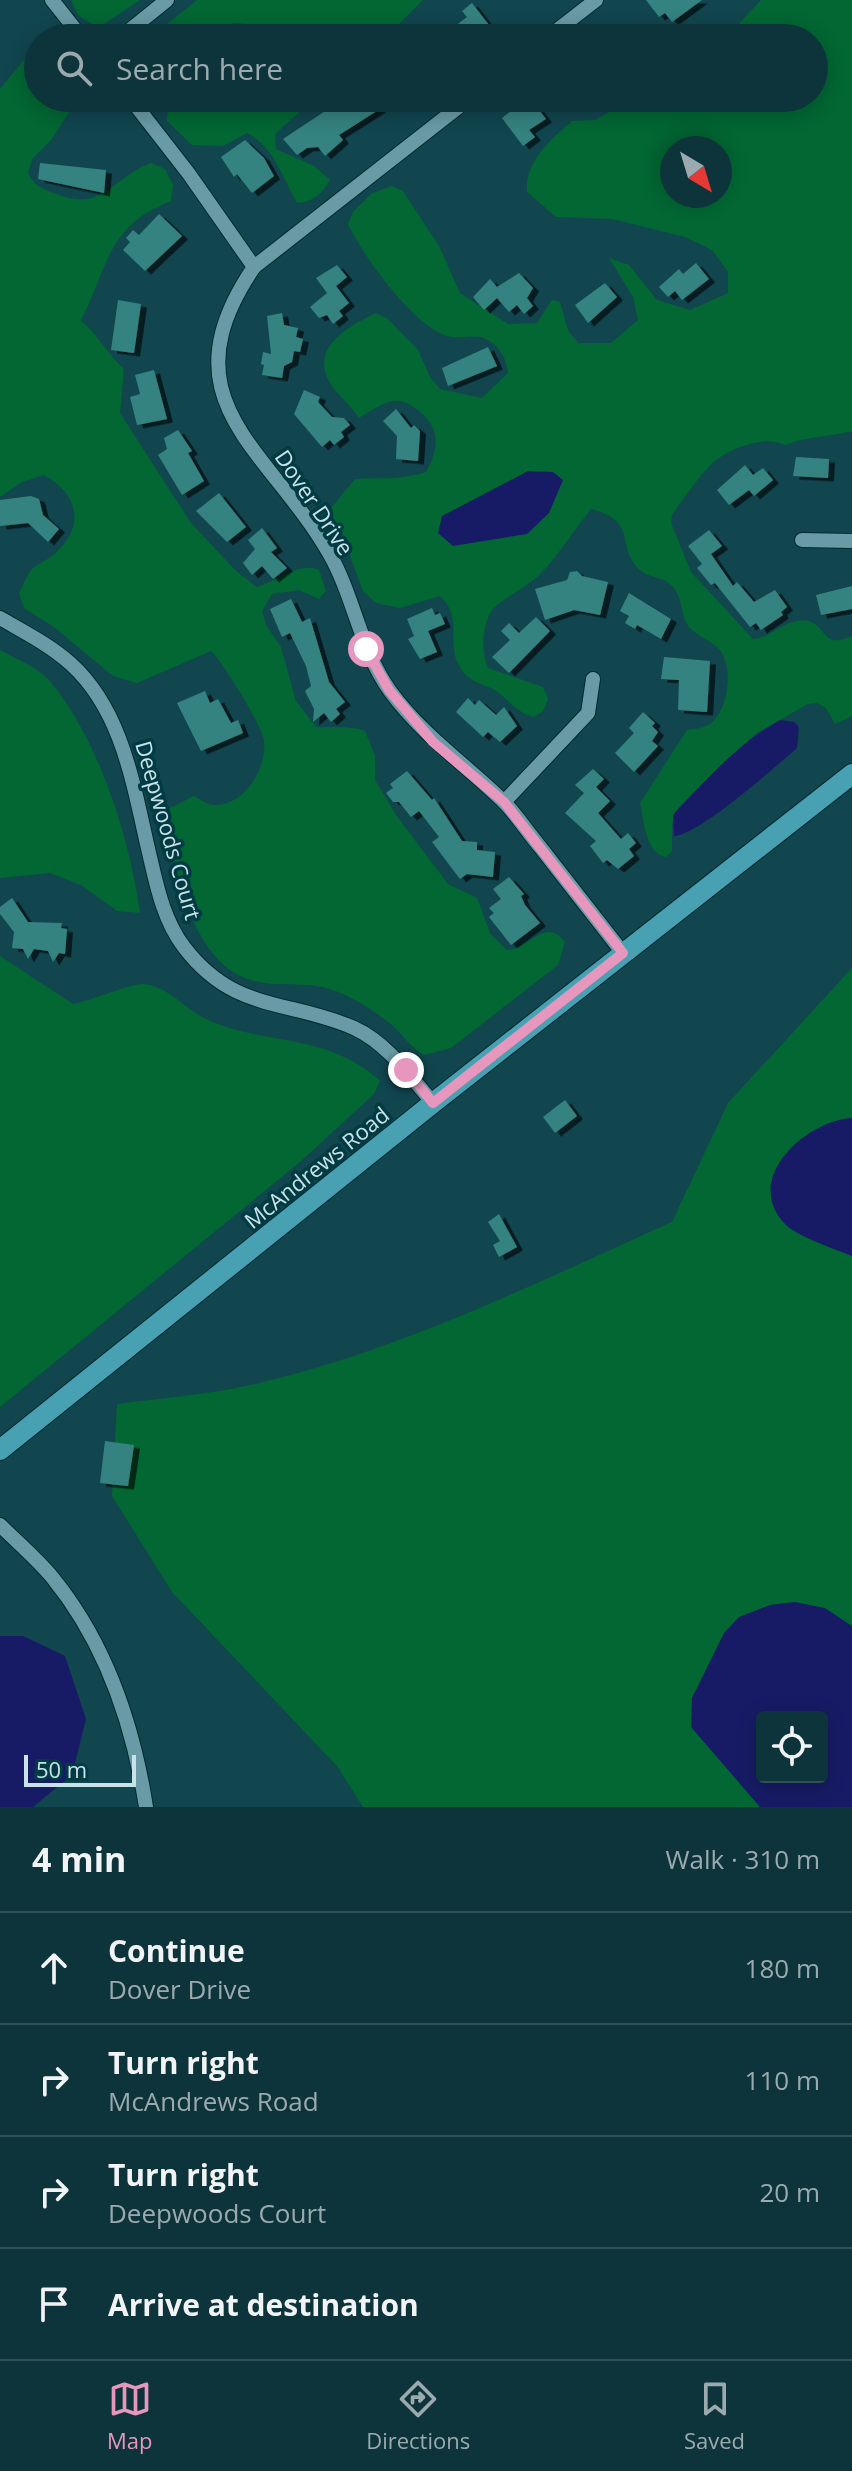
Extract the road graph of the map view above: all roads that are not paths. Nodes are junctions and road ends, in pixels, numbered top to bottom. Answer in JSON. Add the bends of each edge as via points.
{"nodes":[{"id":1,"x":52,"y":0,"type":"edge"},
{"id":2,"x":167,"y":0,"type":"edge"},
{"id":3,"x":596,"y":0,"type":"edge"},
{"id":4,"x":71,"y":24,"type":"edge"},
{"id":5,"x":137,"y":24,"type":"edge"},
{"id":6,"x":565,"y":24,"type":"edge"},
{"id":7,"x":141,"y":112,"type":"edge"},
{"id":8,"x":452,"y":112,"type":"edge"},
{"id":9,"x":254,"y":267,"type":"junction"},
{"id":10,"x":802,"y":540,"type":"dead end"},
{"id":11,"x":852,"y":541,"type":"edge"},
{"id":12,"x":0,"y":618,"type":"edge"},
{"id":13,"x":593,"y":679,"type":"dead end"},
{"id":14,"x":852,"y":774,"type":"edge"},
{"id":15,"x":504,"y":802,"type":"junction"},
{"id":16,"x":623,"y":953,"type":"junction"},
{"id":17,"x":433,"y":1103,"type":"junction"},
{"id":18,"x":0,"y":1450,"type":"edge"},
{"id":19,"x":0,"y":1525,"type":"edge"},
{"id":20,"x":146,"y":1807,"type":"edge"}],
"edges":[{"from":1,"to":4,"type":"street"},
{"from":2,"to":5,"type":"street"},
{"from":3,"to":6,"type":"street"},
{"from":7,"to":9,"type":"street"},
{"from":8,"to":9,"type":"street","name":"Dover Drive"},
{"from":9,"to":15,"type":"street","name":"Dover Drive","via":[[231,301],[219,339],[218,379],[230,418],[329,553],[366,649],[389,690],[433,742]]},
{"from":10,"to":11,"type":"street"},
{"from":12,"to":17,"type":"street","name":"Deepwoods Court","via":[[47,645],[93,688],[125,751],[167,918],[206,972],[232,991],[267,1005],[356,1029],[383,1048]]},
{"from":13,"to":15,"type":"street","via":[[588,713]]},
{"from":14,"to":16,"type":"main road","name":"McAndrews Road"},
{"from":15,"to":16,"type":"street","name":"Dover Drive"},
{"from":16,"to":17,"type":"main road","name":"McAndrews Road"},
{"from":17,"to":18,"type":"main road","name":"McAndrews Road"},
{"from":19,"to":20,"type":"street","via":[[52,1578],[105,1661],[136,1747]]}]}
